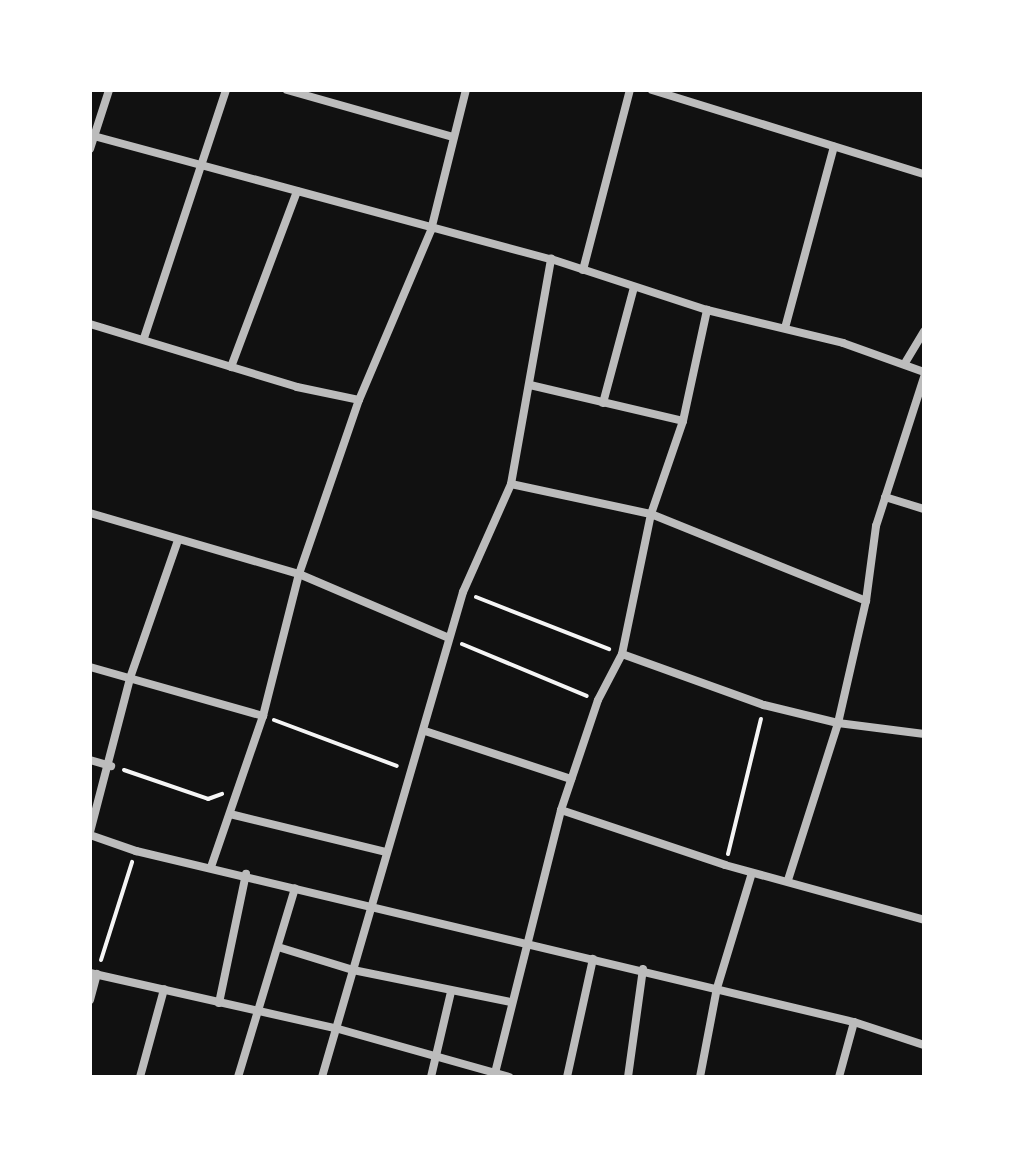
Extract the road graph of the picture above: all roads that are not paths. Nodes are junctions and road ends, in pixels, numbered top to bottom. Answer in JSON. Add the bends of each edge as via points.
{"nodes":[{"id":1,"x":109,"y":90,"type":"edge"},
{"id":2,"x":226,"y":90,"type":"edge"},
{"id":3,"x":287,"y":90,"type":"edge"},
{"id":4,"x":466,"y":90,"type":"edge"},
{"id":5,"x":630,"y":90,"type":"edge"},
{"id":6,"x":652,"y":90,"type":"edge"},
{"id":7,"x":92,"y":136,"type":"edge"},
{"id":8,"x":453,"y":137,"type":"junction"},
{"id":9,"x":834,"y":146,"type":"junction"},
{"id":10,"x":90,"y":149,"type":"edge"},
{"id":11,"x":198,"y":166,"type":"junction"},
{"id":12,"x":924,"y":174,"type":"edge"},
{"id":13,"x":297,"y":191,"type":"junction"},
{"id":14,"x":431,"y":230,"type":"junction"},
{"id":15,"x":551,"y":259,"type":"junction"},
{"id":16,"x":583,"y":270,"type":"junction"},
{"id":17,"x":634,"y":287,"type":"junction"},
{"id":18,"x":707,"y":310,"type":"junction"},
{"id":19,"x":90,"y":324,"type":"edge"},
{"id":20,"x":785,"y":328,"type":"junction"},
{"id":21,"x":924,"y":331,"type":"edge"},
{"id":22,"x":144,"y":338,"type":"junction"},
{"id":23,"x":905,"y":363,"type":"junction"},
{"id":24,"x":231,"y":367,"type":"junction"},
{"id":25,"x":924,"y":374,"type":"edge"},
{"id":26,"x":530,"y":385,"type":"junction"},
{"id":27,"x":359,"y":400,"type":"junction"},
{"id":28,"x":603,"y":403,"type":"junction"},
{"id":29,"x":683,"y":421,"type":"junction"},
{"id":30,"x":511,"y":484,"type":"junction"},
{"id":31,"x":885,"y":497,"type":"junction"},
{"id":32,"x":924,"y":509,"type":"edge"},
{"id":33,"x":90,"y":513,"type":"edge"},
{"id":34,"x":651,"y":514,"type":"junction"},
{"id":35,"x":178,"y":540,"type":"junction"},
{"id":36,"x":299,"y":574,"type":"junction"},
{"id":37,"x":866,"y":601,"type":"junction"},
{"id":38,"x":449,"y":638,"type":"junction"},
{"id":39,"x":622,"y":654,"type":"junction"},
{"id":40,"x":90,"y":667,"type":"edge"},
{"id":41,"x":130,"y":678,"type":"junction"},
{"id":42,"x":263,"y":716,"type":"junction"},
{"id":43,"x":838,"y":723,"type":"junction"},
{"id":44,"x":425,"y":731,"type":"junction"},
{"id":45,"x":924,"y":734,"type":"edge"},
{"id":46,"x":90,"y":760,"type":"edge"},
{"id":47,"x":111,"y":766,"type":"junction"},
{"id":48,"x":571,"y":779,"type":"junction"},
{"id":49,"x":561,"y":810,"type":"junction"},
{"id":50,"x":230,"y":814,"type":"junction"},
{"id":51,"x":90,"y":834,"type":"edge"},
{"id":52,"x":386,"y":852,"type":"junction"},
{"id":53,"x":211,"y":867,"type":"junction"},
{"id":54,"x":752,"y":873,"type":"junction"},
{"id":55,"x":246,"y":874,"type":"junction"},
{"id":56,"x":788,"y":880,"type":"junction"},
{"id":57,"x":295,"y":888,"type":"junction"},
{"id":58,"x":372,"y":906,"type":"junction"},
{"id":59,"x":924,"y":920,"type":"edge"},
{"id":60,"x":526,"y":941,"type":"junction"},
{"id":61,"x":278,"y":947,"type":"junction"},
{"id":62,"x":593,"y":959,"type":"junction"},
{"id":63,"x":643,"y":969,"type":"junction"},
{"id":64,"x":353,"y":970,"type":"junction"},
{"id":65,"x":93,"y":974,"type":"edge"},
{"id":66,"x":717,"y":988,"type":"junction"},
{"id":67,"x":164,"y":989,"type":"junction"},
{"id":68,"x":451,"y":992,"type":"junction"},
{"id":69,"x":90,"y":1000,"type":"edge"},
{"id":70,"x":510,"y":1002,"type":"junction"},
{"id":71,"x":219,"y":1003,"type":"junction"},
{"id":72,"x":258,"y":1013,"type":"junction"},
{"id":73,"x":854,"y":1022,"type":"junction"},
{"id":74,"x":335,"y":1028,"type":"junction"},
{"id":75,"x":924,"y":1045,"type":"edge"},
{"id":76,"x":437,"y":1060,"type":"junction"},
{"id":77,"x":494,"y":1075,"type":"edge"},
{"id":78,"x":140,"y":1077,"type":"edge"},
{"id":79,"x":238,"y":1077,"type":"edge"},
{"id":80,"x":322,"y":1077,"type":"edge"},
{"id":81,"x":431,"y":1077,"type":"edge"},
{"id":82,"x":509,"y":1077,"type":"edge"},
{"id":83,"x":567,"y":1077,"type":"edge"},
{"id":84,"x":628,"y":1077,"type":"edge"},
{"id":85,"x":700,"y":1077,"type":"edge"},
{"id":86,"x":839,"y":1077,"type":"edge"}],
"edges":[{"from":1,"to":7,"type":"street"},
{"from":2,"to":11,"type":"street"},
{"from":3,"to":8,"type":"street"},
{"from":4,"to":8,"type":"street"},
{"from":5,"to":16,"type":"street"},
{"from":6,"to":9,"type":"street"},
{"from":7,"to":10,"type":"street"},
{"from":7,"to":11,"type":"street"},
{"from":8,"to":14,"type":"street"},
{"from":9,"to":12,"type":"street"},
{"from":9,"to":20,"type":"street"},
{"from":11,"to":13,"type":"street"},
{"from":11,"to":22,"type":"street"},
{"from":13,"to":14,"type":"street"},
{"from":13,"to":24,"type":"street"},
{"from":14,"to":15,"type":"street"},
{"from":14,"to":27,"type":"street"},
{"from":15,"to":16,"type":"street"},
{"from":15,"to":26,"type":"street"},
{"from":16,"to":17,"type":"street"},
{"from":17,"to":18,"type":"street"},
{"from":17,"to":28,"type":"street"},
{"from":18,"to":20,"type":"street"},
{"from":18,"to":29,"type":"street"},
{"from":19,"to":22,"type":"street"},
{"from":20,"to":23,"type":"street"},
{"from":21,"to":23,"type":"street"},
{"from":22,"to":24,"type":"street"},
{"from":23,"to":25,"type":"street"},
{"from":24,"to":27,"type":"street"},
{"from":25,"to":31,"type":"street"},
{"from":26,"to":28,"type":"street"},
{"from":26,"to":30,"type":"street"},
{"from":27,"to":36,"type":"street"},
{"from":28,"to":29,"type":"street"},
{"from":29,"to":34,"type":"street"},
{"from":30,"to":34,"type":"street"},
{"from":30,"to":38,"type":"street","via":[[463,592]]},
{"from":31,"to":32,"type":"street"},
{"from":31,"to":37,"type":"street","via":[[872,543]]},
{"from":33,"to":35,"type":"street"},
{"from":34,"to":37,"type":"street"},
{"from":34,"to":39,"type":"street"},
{"from":35,"to":36,"type":"street"},
{"from":35,"to":41,"type":"street"},
{"from":36,"to":38,"type":"street"},
{"from":36,"to":42,"type":"street"},
{"from":37,"to":43,"type":"street"},
{"from":38,"to":44,"type":"street"},
{"from":39,"to":43,"type":"street","via":[[764,705]]},
{"from":39,"to":48,"type":"street","via":[[598,700]]},
{"from":40,"to":41,"type":"street"},
{"from":41,"to":42,"type":"street"},
{"from":41,"to":47,"type":"street"},
{"from":42,"to":50,"type":"street"},
{"from":43,"to":45,"type":"street"},
{"from":43,"to":56,"type":"street"},
{"from":44,"to":48,"type":"street"},
{"from":44,"to":52,"type":"street"},
{"from":46,"to":47,"type":"street"},
{"from":47,"to":51,"type":"street"},
{"from":48,"to":49,"type":"street"},
{"from":49,"to":54,"type":"street"},
{"from":49,"to":60,"type":"street"},
{"from":50,"to":52,"type":"street"},
{"from":50,"to":53,"type":"street"},
{"from":51,"to":53,"type":"street","via":[[136,851]]},
{"from":52,"to":58,"type":"street"},
{"from":53,"to":55,"type":"street"},
{"from":54,"to":56,"type":"street"},
{"from":54,"to":66,"type":"street"},
{"from":55,"to":57,"type":"street"},
{"from":55,"to":71,"type":"street"},
{"from":56,"to":59,"type":"street"},
{"from":57,"to":58,"type":"street"},
{"from":57,"to":61,"type":"street"},
{"from":58,"to":60,"type":"street"},
{"from":58,"to":64,"type":"street"},
{"from":60,"to":62,"type":"street"},
{"from":60,"to":70,"type":"street"},
{"from":61,"to":64,"type":"street"},
{"from":61,"to":72,"type":"street"},
{"from":62,"to":63,"type":"street"},
{"from":62,"to":83,"type":"street"},
{"from":63,"to":66,"type":"street"},
{"from":63,"to":84,"type":"street"},
{"from":64,"to":68,"type":"street"},
{"from":64,"to":74,"type":"street"},
{"from":65,"to":67,"type":"street"},
{"from":65,"to":69,"type":"street"},
{"from":66,"to":73,"type":"street"},
{"from":66,"to":85,"type":"street"},
{"from":67,"to":71,"type":"street"},
{"from":67,"to":78,"type":"street"},
{"from":68,"to":70,"type":"street"},
{"from":68,"to":76,"type":"street"},
{"from":70,"to":77,"type":"street"},
{"from":71,"to":72,"type":"street"},
{"from":72,"to":74,"type":"street"},
{"from":72,"to":79,"type":"street"},
{"from":73,"to":75,"type":"street"},
{"from":73,"to":86,"type":"street"},
{"from":74,"to":76,"type":"street"},
{"from":74,"to":80,"type":"street"},
{"from":76,"to":77,"type":"street"},
{"from":76,"to":81,"type":"street"},
{"from":77,"to":82,"type":"street"}]}
